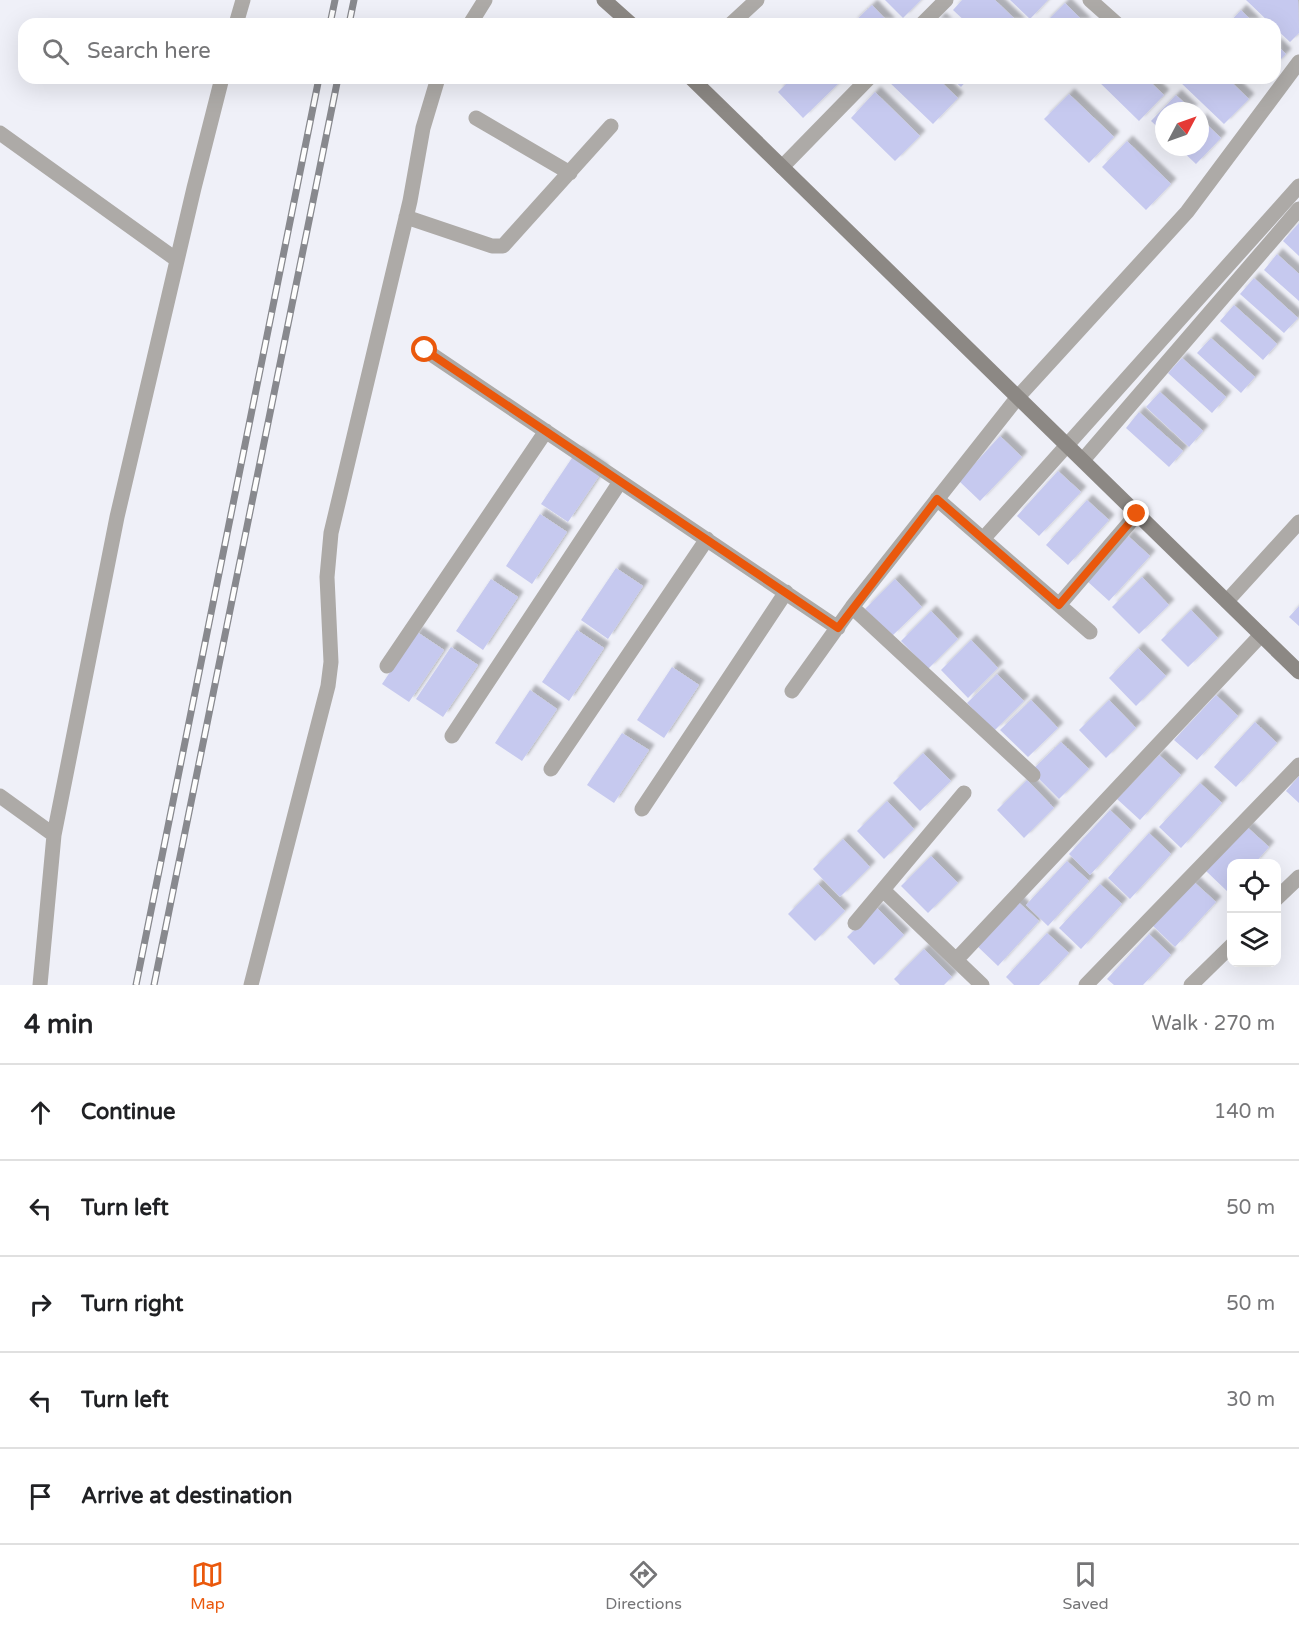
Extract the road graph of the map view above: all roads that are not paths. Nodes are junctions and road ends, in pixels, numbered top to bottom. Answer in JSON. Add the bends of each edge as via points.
{"nodes":[{"id":1,"x":243,"y":0,"type":"edge"},
{"id":2,"x":485,"y":0,"type":"edge"},
{"id":3,"x":604,"y":0,"type":"edge"},
{"id":4,"x":757,"y":0,"type":"edge"},
{"id":5,"x":946,"y":0,"type":"edge"},
{"id":6,"x":1090,"y":0,"type":"edge"},
{"id":7,"x":238,"y":18,"type":"edge"},
{"id":8,"x":474,"y":18,"type":"edge"},
{"id":9,"x":624,"y":18,"type":"edge"},
{"id":10,"x":738,"y":18,"type":"edge"},
{"id":11,"x":928,"y":18,"type":"edge"},
{"id":12,"x":1110,"y":18,"type":"edge"},
{"id":13,"x":1299,"y":63,"type":"edge"},
{"id":14,"x":221,"y":84,"type":"edge"},
{"id":15,"x":436,"y":84,"type":"edge"},
{"id":16,"x":697,"y":84,"type":"edge"},
{"id":17,"x":864,"y":84,"type":"edge"},
{"id":18,"x":476,"y":118,"type":"dead end"},
{"id":19,"x":611,"y":126,"type":"dead end"},
{"id":20,"x":0,"y":133,"type":"edge"},
{"id":21,"x":782,"y":167,"type":"junction"},
{"id":22,"x":570,"y":173,"type":"junction"},
{"id":23,"x":1299,"y":186,"type":"edge"},
{"id":24,"x":1299,"y":209,"type":"edge"},
{"id":25,"x":406,"y":217,"type":"junction"},
{"id":26,"x":177,"y":260,"type":"junction"},
{"id":27,"x":425,"y":350,"type":"dead end"},
{"id":28,"x":1018,"y":397,"type":"junction"},
{"id":29,"x":546,"y":431,"type":"junction"},
{"id":30,"x":1068,"y":446,"type":"junction"},
{"id":31,"x":1083,"y":460,"type":"junction"},
{"id":32,"x":620,"y":482,"type":"junction"},
{"id":33,"x":937,"y":499,"type":"junction"},
{"id":34,"x":1137,"y":514,"type":"junction"},
{"id":35,"x":1299,"y":522,"type":"edge"},
{"id":36,"x":983,"y":539,"type":"junction"},
{"id":37,"x":707,"y":540,"type":"junction"},
{"id":38,"x":786,"y":592,"type":"junction"},
{"id":39,"x":1227,"y":601,"type":"junction"},
{"id":40,"x":1059,"y":605,"type":"junction"},
{"id":41,"x":852,"y":607,"type":"junction"},
{"id":42,"x":838,"y":628,"type":"junction"},
{"id":43,"x":1090,"y":632,"type":"dead end"},
{"id":44,"x":1261,"y":634,"type":"junction"},
{"id":45,"x":387,"y":666,"type":"dead end"},
{"id":46,"x":1299,"y":672,"type":"edge"},
{"id":47,"x":792,"y":691,"type":"dead end"},
{"id":48,"x":453,"y":736,"type":"dead end"},
{"id":49,"x":1299,"y":765,"type":"edge"},
{"id":50,"x":551,"y":769,"type":"dead end"},
{"id":51,"x":1033,"y":776,"type":"dead end"},
{"id":52,"x":964,"y":793,"type":"dead end"},
{"id":53,"x":0,"y":796,"type":"edge"},
{"id":54,"x":642,"y":809,"type":"dead end"},
{"id":55,"x":54,"y":835,"type":"junction"},
{"id":56,"x":1299,"y":877,"type":"edge"},
{"id":57,"x":883,"y":890,"type":"junction"},
{"id":58,"x":1281,"y":894,"type":"edge"},
{"id":59,"x":855,"y":923,"type":"dead end"},
{"id":60,"x":1227,"y":950,"type":"edge"},
{"id":61,"x":956,"y":960,"type":"junction"},
{"id":62,"x":40,"y":985,"type":"edge"},
{"id":63,"x":251,"y":985,"type":"edge"},
{"id":64,"x":982,"y":985,"type":"edge"},
{"id":65,"x":1086,"y":985,"type":"edge"},
{"id":66,"x":1191,"y":985,"type":"edge"}],
"edges":[{"from":1,"to":7,"type":"street"},
{"from":2,"to":8,"type":"street"},
{"from":3,"to":9,"type":"street"},
{"from":4,"to":10,"type":"street"},
{"from":5,"to":11,"type":"street"},
{"from":6,"to":12,"type":"street"},
{"from":13,"to":28,"type":"street","via":[[1187,212]]},
{"from":14,"to":26,"type":"street"},
{"from":15,"to":25,"type":"street"},
{"from":16,"to":21,"type":"street"},
{"from":17,"to":21,"type":"street"},
{"from":18,"to":22,"type":"street"},
{"from":19,"to":22,"type":"street"},
{"from":20,"to":26,"type":"street"},
{"from":21,"to":28,"type":"street"},
{"from":22,"to":25,"type":"street","via":[[503,246],[492,246]]},
{"from":23,"to":30,"type":"street"},
{"from":24,"to":31,"type":"street"},
{"from":25,"to":63,"type":"street","via":[[331,533],[327,577],[331,662],[328,686]]},
{"from":26,"to":55,"type":"street","via":[[117,517]]},
{"from":27,"to":29,"type":"street"},
{"from":28,"to":30,"type":"street"},
{"from":28,"to":33,"type":"street"},
{"from":29,"to":32,"type":"street"},
{"from":29,"to":45,"type":"street"},
{"from":30,"to":31,"type":"street"},
{"from":30,"to":36,"type":"street"},
{"from":31,"to":34,"type":"street"},
{"from":32,"to":37,"type":"street"},
{"from":32,"to":48,"type":"street"},
{"from":33,"to":36,"type":"street"},
{"from":33,"to":41,"type":"street"},
{"from":34,"to":39,"type":"street"},
{"from":34,"to":40,"type":"street"},
{"from":35,"to":39,"type":"street"},
{"from":36,"to":40,"type":"street"},
{"from":37,"to":38,"type":"street"},
{"from":37,"to":50,"type":"street"},
{"from":38,"to":42,"type":"street"},
{"from":38,"to":54,"type":"street"},
{"from":39,"to":44,"type":"street"},
{"from":40,"to":43,"type":"street"},
{"from":41,"to":42,"type":"street"},
{"from":41,"to":51,"type":"street"},
{"from":42,"to":47,"type":"street"},
{"from":44,"to":46,"type":"street"},
{"from":44,"to":61,"type":"street"},
{"from":49,"to":65,"type":"street"},
{"from":52,"to":57,"type":"street"},
{"from":53,"to":55,"type":"street"},
{"from":55,"to":62,"type":"street"},
{"from":56,"to":58,"type":"street"},
{"from":57,"to":59,"type":"street"},
{"from":57,"to":61,"type":"street"},
{"from":60,"to":66,"type":"street"},
{"from":61,"to":64,"type":"street"}]}
